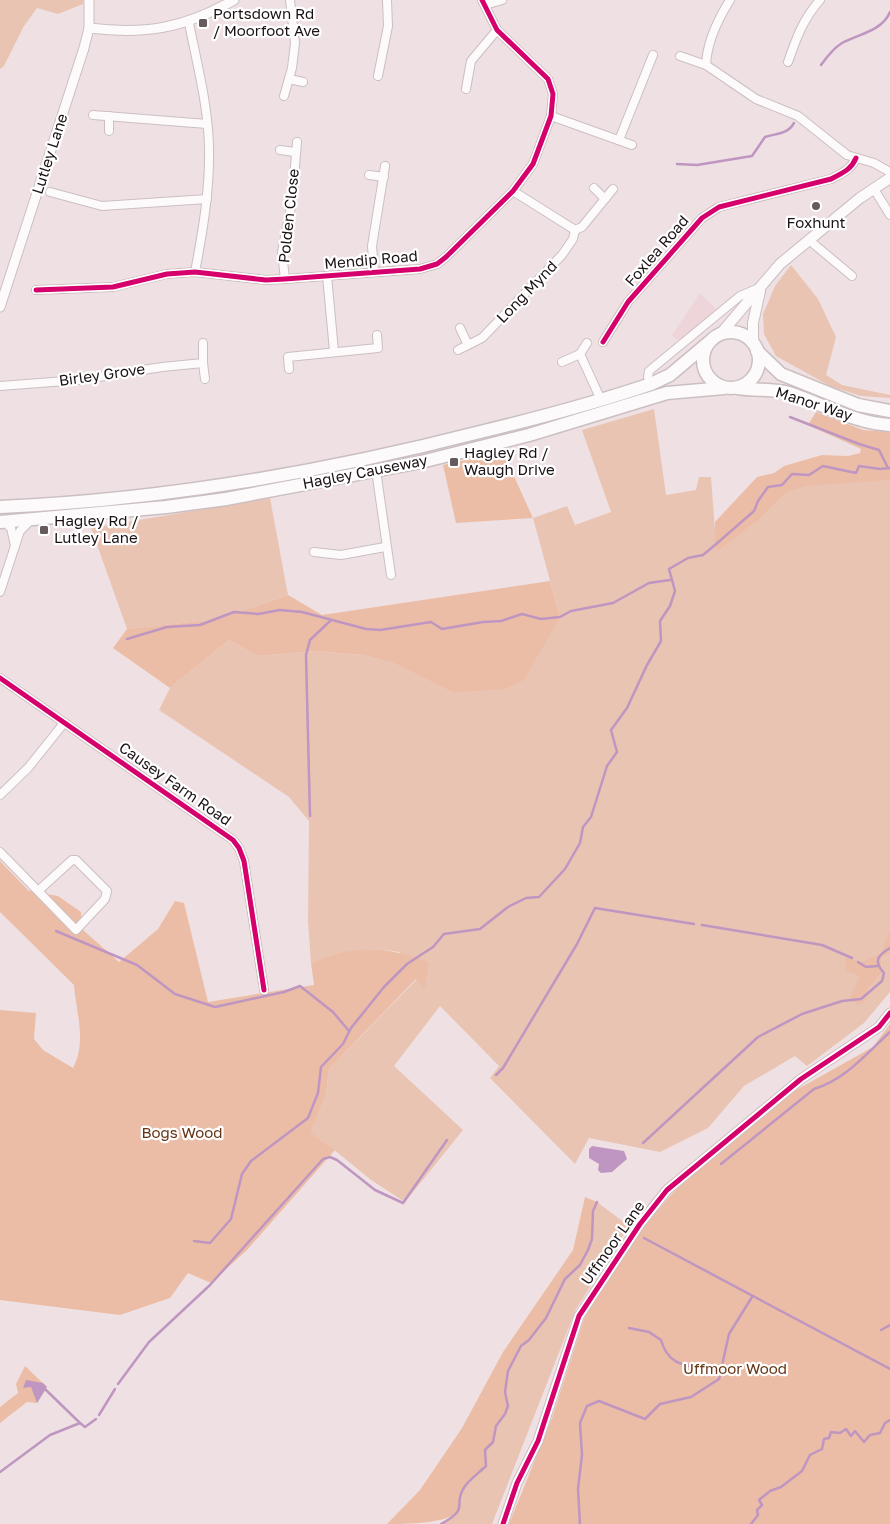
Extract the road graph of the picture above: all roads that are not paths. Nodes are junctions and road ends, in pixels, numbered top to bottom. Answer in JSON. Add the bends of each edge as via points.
{"nodes":[{"id":1,"x":89,"y":0,"type":"edge"},
{"id":2,"x":233,"y":0,"type":"edge"},
{"id":3,"x":290,"y":0,"type":"edge"},
{"id":4,"x":387,"y":0,"type":"edge"},
{"id":5,"x":502,"y":0,"type":"edge"},
{"id":6,"x":730,"y":0,"type":"edge"},
{"id":7,"x":820,"y":0,"type":"edge"},
{"id":8,"x":484,"y":3,"type":"edge"},
{"id":9,"x":189,"y":22,"type":"junction"},
{"id":10,"x":89,"y":28,"type":"junction"},
{"id":11,"x":497,"y":30,"type":"junction"},
{"id":12,"x":653,"y":55,"type":"dead end"},
{"id":13,"x":680,"y":56,"type":"dead end"},
{"id":14,"x":788,"y":62,"type":"dead end"},
{"id":15,"x":706,"y":65,"type":"junction"},
{"id":16,"x":378,"y":76,"type":"dead end"},
{"id":17,"x":290,"y":79,"type":"junction"},
{"id":18,"x":303,"y":82,"type":"dead end"},
{"id":19,"x":466,"y":89,"type":"dead end"},
{"id":20,"x":284,"y":96,"type":"dead end"},
{"id":21,"x":93,"y":115,"type":"dead end"},
{"id":22,"x":110,"y":116,"type":"junction"},
{"id":23,"x":551,"y":116,"type":"junction"},
{"id":24,"x":207,"y":124,"type":"junction"},
{"id":25,"x":109,"y":131,"type":"dead end"},
{"id":26,"x":619,"y":140,"type":"junction"},
{"id":27,"x":297,"y":142,"type":"dead end"},
{"id":28,"x":632,"y":145,"type":"dead end"},
{"id":29,"x":280,"y":150,"type":"dead end"},
{"id":30,"x":295,"y":152,"type":"junction"},
{"id":31,"x":856,"y":158,"type":"junction"},
{"id":32,"x":385,"y":166,"type":"dead end"},
{"id":33,"x":890,"y":172,"type":"edge"},
{"id":34,"x":369,"y":175,"type":"dead end"},
{"id":35,"x":384,"y":177,"type":"junction"},
{"id":36,"x":890,"y":178,"type":"edge"},
{"id":37,"x":594,"y":188,"type":"dead end"},
{"id":38,"x":613,"y":189,"type":"dead end"},
{"id":39,"x":874,"y":189,"type":"junction"},
{"id":40,"x":513,"y":191,"type":"junction"},
{"id":41,"x":50,"y":192,"type":"dead end"},
{"id":42,"x":207,"y":199,"type":"junction"},
{"id":43,"x":605,"y":199,"type":"junction"},
{"id":44,"x":890,"y":215,"type":"edge"},
{"id":45,"x":575,"y":230,"type":"junction"},
{"id":46,"x":809,"y":240,"type":"junction"},
{"id":47,"x":374,"y":271,"type":"junction"},
{"id":48,"x":195,"y":272,"type":"junction"},
{"id":49,"x":326,"y":276,"type":"junction"},
{"id":50,"x":852,"y":276,"type":"dead end"},
{"id":51,"x":284,"y":279,"type":"junction"},
{"id":52,"x":762,"y":288,"type":"junction"},
{"id":53,"x":36,"y":290,"type":"dead end"},
{"id":54,"x":2,"y":295,"type":"edge"},
{"id":55,"x":0,"y":307,"type":"edge"},
{"id":56,"x":460,"y":328,"type":"dead end"},
{"id":57,"x":723,"y":331,"type":"junction"},
{"id":58,"x":377,"y":335,"type":"dead end"},
{"id":59,"x":603,"y":342,"type":"dead end"},
{"id":60,"x":203,"y":343,"type":"dead end"},
{"id":61,"x":587,"y":343,"type":"dead end"},
{"id":62,"x":708,"y":343,"type":"junction"},
{"id":63,"x":468,"y":345,"type":"junction"},
{"id":64,"x":755,"y":347,"type":"junction"},
{"id":65,"x":458,"y":350,"type":"dead end"},
{"id":66,"x":334,"y":352,"type":"junction"},
{"id":67,"x":580,"y":354,"type":"junction"},
{"id":68,"x":562,"y":362,"type":"dead end"},
{"id":69,"x":204,"y":363,"type":"junction"},
{"id":70,"x":289,"y":369,"type":"dead end"},
{"id":71,"x":206,"y":379,"type":"dead end"},
{"id":72,"x":651,"y":384,"type":"junction"},
{"id":73,"x":0,"y":386,"type":"edge"},
{"id":74,"x":724,"y":388,"type":"junction"},
{"id":75,"x":738,"y":388,"type":"junction"},
{"id":76,"x":601,"y":400,"type":"junction"},
{"id":77,"x":890,"y":411,"type":"edge"},
{"id":78,"x":890,"y":425,"type":"edge"},
{"id":79,"x":376,"y":470,"type":"junction"},
{"id":80,"x":0,"y":507,"type":"edge"},
{"id":81,"x":32,"y":520,"type":"junction"},
{"id":82,"x":2,"y":522,"type":"edge"},
{"id":83,"x":16,"y":546,"type":"junction"},
{"id":84,"x":385,"y":547,"type":"junction"},
{"id":85,"x":314,"y":552,"type":"dead end"},
{"id":86,"x":391,"y":575,"type":"dead end"},
{"id":87,"x":0,"y":592,"type":"edge"},
{"id":88,"x":0,"y":678,"type":"edge"},
{"id":89,"x":64,"y":723,"type":"junction"},
{"id":90,"x":0,"y":795,"type":"edge"},
{"id":91,"x":0,"y":852,"type":"edge"},
{"id":92,"x":38,"y":891,"type":"junction"},
{"id":93,"x":264,"y":990,"type":"dead end"},
{"id":94,"x":890,"y":1013,"type":"edge"},
{"id":95,"x":503,"y":1524,"type":"edge"}],
"edges":[{"from":1,"to":10,"type":"street","name":"Lutley Lane"},
{"from":2,"to":9,"type":"street"},
{"from":3,"to":17,"type":"street","via":[[295,43]]},
{"from":4,"to":16,"type":"street","via":[[388,26]]},
{"from":5,"to":8,"type":"street"},
{"from":6,"to":15,"type":"street","via":[[715,27]]},
{"from":7,"to":14,"type":"street","via":[[808,13]]},
{"from":8,"to":11,"type":"street","name":"Mendip Road"},
{"from":9,"to":10,"type":"street","via":[[150,30]]},
{"from":9,"to":24,"type":"street"},
{"from":10,"to":54,"type":"street","name":"Lutley Lane","via":[[69,98]]},
{"from":11,"to":19,"type":"street","via":[[471,61]]},
{"from":11,"to":23,"type":"street","name":"Mendip Road","via":[[548,79],[553,94]]},
{"from":12,"to":26,"type":"street"},
{"from":13,"to":15,"type":"street"},
{"from":15,"to":31,"type":"street","via":[[756,99],[798,116],[847,155]]},
{"from":17,"to":18,"type":"street"},
{"from":17,"to":20,"type":"street"},
{"from":21,"to":22,"type":"street"},
{"from":22,"to":24,"type":"street"},
{"from":22,"to":25,"type":"street"},
{"from":23,"to":26,"type":"street"},
{"from":23,"to":40,"type":"street","name":"Mendip Road","via":[[533,164]]},
{"from":24,"to":42,"type":"street"},
{"from":26,"to":28,"type":"street"},
{"from":27,"to":30,"type":"street","name":"Polden Close"},
{"from":29,"to":30,"type":"street","name":"Polden Close"},
{"from":30,"to":51,"type":"street","name":"Polden Close","via":[[292,202],[282,252]]},
{"from":31,"to":33,"type":"street"},
{"from":31,"to":59,"type":"street","name":"Foxlea Road","via":[[847,171],[831,179],[719,207],[702,218],[628,302]]},
{"from":32,"to":35,"type":"street"},
{"from":34,"to":35,"type":"street"},
{"from":35,"to":47,"type":"street","via":[[372,246]]},
{"from":36,"to":39,"type":"main road"},
{"from":37,"to":43,"type":"street"},
{"from":38,"to":43,"type":"street","name":"Long Mynd"},
{"from":39,"to":44,"type":"street"},
{"from":39,"to":46,"type":"main road"},
{"from":40,"to":45,"type":"street"},
{"from":40,"to":47,"type":"street","name":"Mendip Road","via":[[437,264],[420,269]]},
{"from":41,"to":42,"type":"street","via":[[102,206]]},
{"from":42,"to":48,"type":"street"},
{"from":43,"to":45,"type":"street","name":"Long Mynd","via":[[582,227]]},
{"from":45,"to":63,"type":"street","name":"Long Mynd","via":[[556,262],[482,338]]},
{"from":46,"to":50,"type":"street"},
{"from":46,"to":52,"type":"main road","via":[[780,264]]},
{"from":47,"to":49,"type":"street","name":"Mendip Road"},
{"from":48,"to":51,"type":"street","name":"Mendip Road"},
{"from":48,"to":53,"type":"street","name":"Mendip Road","via":[[167,274],[114,287]]},
{"from":49,"to":51,"type":"street","name":"Mendip Road"},
{"from":49,"to":66,"type":"street"},
{"from":52,"to":57,"type":"main road"},
{"from":52,"to":64,"type":"main road","via":[[753,323]]},
{"from":52,"to":72,"type":"street","via":[[740,296],[649,371]]},
{"from":54,"to":55,"type":"street","name":"Lutley Lane"},
{"from":56,"to":63,"type":"street"},
{"from":57,"to":62,"type":"highway"},
{"from":57,"to":64,"type":"highway","via":[[736,330]]},
{"from":58,"to":66,"type":"street","via":[[378,348]]},
{"from":60,"to":69,"type":"street"},
{"from":61,"to":67,"type":"street"},
{"from":62,"to":72,"type":"highway","name":"Hagley Causeway","via":[[670,375]]},
{"from":62,"to":74,"type":"highway","via":[[704,352],[705,371]]},
{"from":63,"to":65,"type":"street","name":"Long Mynd"},
{"from":64,"to":75,"type":"highway","via":[[759,365],[755,376]]},
{"from":64,"to":77,"type":"highway","name":"Manor Way","via":[[781,374],[858,405]]},
{"from":66,"to":70,"type":"street","via":[[288,357]]},
{"from":67,"to":68,"type":"street"},
{"from":67,"to":76,"type":"street"},
{"from":69,"to":71,"type":"street"},
{"from":69,"to":73,"type":"street","name":"Birley Grove","via":[[162,366],[79,380]]},
{"from":72,"to":76,"type":"highway","name":"Hagley Causeway"},
{"from":74,"to":75,"type":"highway"},
{"from":74,"to":79,"type":"highway","name":"Hagley Causeway","via":[[667,393],[529,435]]},
{"from":75,"to":78,"type":"highway","name":"Manor Way","via":[[788,392],[834,412]]},
{"from":76,"to":80,"type":"highway","name":"Hagley Causeway","via":[[417,448],[314,469],[161,494]]},
{"from":79,"to":81,"type":"highway","name":"Hagley Causeway","via":[[226,499]]},
{"from":79,"to":84,"type":"street"},
{"from":81,"to":82,"type":"highway","name":"Hagley Causeway"},
{"from":81,"to":83,"type":"street","via":[[20,531]]},
{"from":82,"to":83,"type":"street","via":[[10,528]]},
{"from":83,"to":87,"type":"street"},
{"from":84,"to":85,"type":"street","via":[[341,556]]},
{"from":84,"to":86,"type":"street"},
{"from":88,"to":89,"type":"street","name":"Causey Farm Road"},
{"from":89,"to":90,"type":"street","via":[[28,768]]},
{"from":89,"to":93,"type":"street","name":"Causey Farm Road","via":[[225,833],[239,848],[244,861]]},
{"from":91,"to":92,"type":"street"},
{"from":92,"to":92,"type":"street","via":[[76,930],[107,896],[103,885],[76,860],[72,860]]},
{"from":94,"to":95,"type":"street","name":"Uffmoor Lane","via":[[879,1027],[801,1079],[667,1190],[651,1209],[579,1316],[538,1440],[517,1483]]}]}
